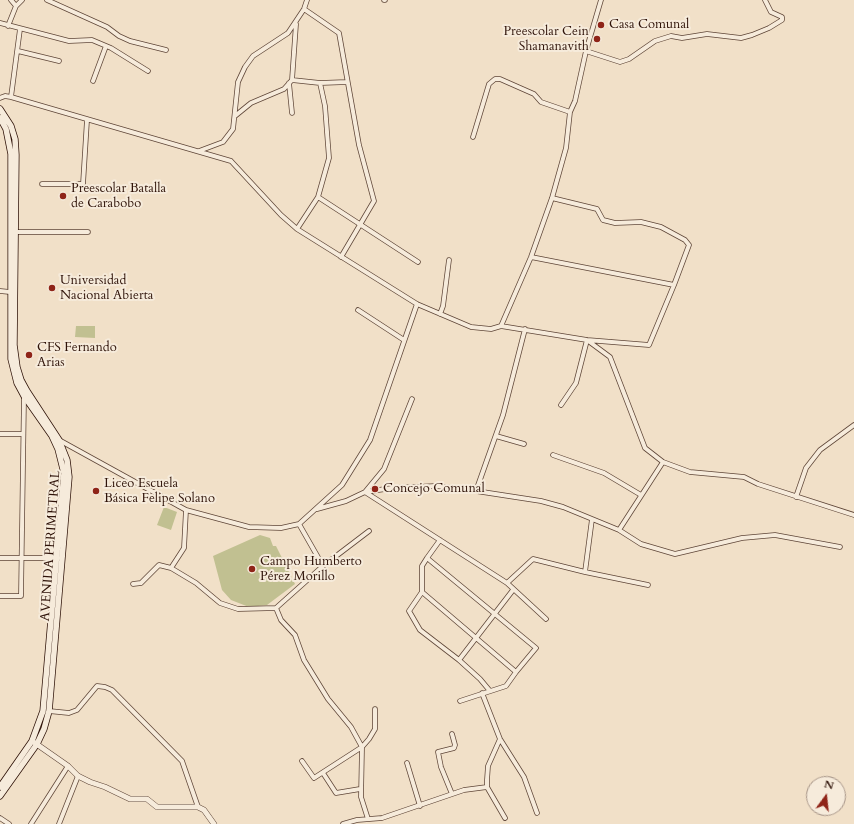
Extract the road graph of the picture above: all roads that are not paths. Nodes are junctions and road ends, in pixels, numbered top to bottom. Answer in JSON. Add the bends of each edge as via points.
{"nodes":[{"id":1,"x":11,"y":0,"type":"edge"},
{"id":2,"x":22,"y":0,"type":"edge"},
{"id":3,"x":47,"y":0,"type":"edge"},
{"id":4,"x":307,"y":0,"type":"edge"},
{"id":5,"x":601,"y":0,"type":"edge"},
{"id":6,"x":765,"y":0,"type":"edge"},
{"id":7,"x":16,"y":6,"type":"junction"},
{"id":8,"x":304,"y":9,"type":"junction"},
{"id":9,"x":296,"y":22,"type":"junction"},
{"id":10,"x":0,"y":24,"type":"edge"},
{"id":11,"x":8,"y":26,"type":"junction"},
{"id":12,"x":20,"y":29,"type":"junction"},
{"id":13,"x":106,"y":46,"type":"junction"},
{"id":14,"x":166,"y":50,"type":"dead end"},
{"id":15,"x":18,"y":51,"type":"junction"},
{"id":16,"x":586,"y":51,"type":"junction"},
{"id":17,"x":59,"y":61,"type":"dead end"},
{"id":18,"x":148,"y":70,"type":"dead end"},
{"id":19,"x":93,"y":81,"type":"dead end"},
{"id":20,"x":291,"y":82,"type":"junction"},
{"id":21,"x":347,"y":82,"type":"junction"},
{"id":22,"x":320,"y":83,"type":"junction"},
{"id":23,"x":11,"y":97,"type":"junction"},
{"id":24,"x":0,"y":98,"type":"edge"},
{"id":25,"x":0,"y":109,"type":"edge"},
{"id":26,"x":570,"y":112,"type":"junction"},
{"id":27,"x":292,"y":114,"type":"dead end"},
{"id":28,"x":235,"y":116,"type":"junction"},
{"id":29,"x":0,"y":118,"type":"edge"},
{"id":30,"x":87,"y":120,"type":"junction"},
{"id":31,"x":473,"y":137,"type":"dead end"},
{"id":32,"x":199,"y":151,"type":"junction"},
{"id":33,"x":42,"y":184,"type":"dead end"},
{"id":34,"x":318,"y":197,"type":"junction"},
{"id":35,"x":552,"y":198,"type":"junction"},
{"id":36,"x":361,"y":224,"type":"junction"},
{"id":37,"x":297,"y":229,"type":"junction"},
{"id":38,"x":15,"y":232,"type":"junction"},
{"id":39,"x":88,"y":232,"type":"dead end"},
{"id":40,"x":341,"y":257,"type":"junction"},
{"id":41,"x":531,"y":257,"type":"junction"},
{"id":42,"x":449,"y":260,"type":"dead end"},
{"id":43,"x":418,"y":262,"type":"dead end"},
{"id":44,"x":674,"y":285,"type":"junction"},
{"id":45,"x":0,"y":291,"type":"edge"},
{"id":46,"x":10,"y":292,"type":"junction"},
{"id":47,"x":417,"y":304,"type":"junction"},
{"id":48,"x":358,"y":310,"type":"dead end"},
{"id":49,"x":440,"y":314,"type":"junction"},
{"id":50,"x":501,"y":326,"type":"junction"},
{"id":51,"x":525,"y":329,"type":"junction"},
{"id":52,"x":404,"y":340,"type":"junction"},
{"id":53,"x":587,"y":340,"type":"junction"},
{"id":54,"x":24,"y":396,"type":"junction"},
{"id":55,"x":412,"y":399,"type":"dead end"},
{"id":56,"x":561,"y":405,"type":"dead end"},
{"id":57,"x":854,"y":425,"type":"edge"},
{"id":58,"x":0,"y":434,"type":"edge"},
{"id":59,"x":23,"y":434,"type":"junction"},
{"id":60,"x":496,"y":436,"type":"junction"},
{"id":61,"x":59,"y":440,"type":"junction"},
{"id":62,"x":524,"y":444,"type":"dead end"},
{"id":63,"x":553,"y":455,"type":"dead end"},
{"id":64,"x":663,"y":462,"type":"junction"},
{"id":65,"x":476,"y":491,"type":"junction"},
{"id":66,"x":365,"y":492,"type":"junction"},
{"id":67,"x":641,"y":496,"type":"junction"},
{"id":68,"x":796,"y":497,"type":"junction"},
{"id":69,"x":186,"y":510,"type":"junction"},
{"id":70,"x":315,"y":510,"type":"junction"},
{"id":71,"x":854,"y":515,"type":"edge"},
{"id":72,"x":592,"y":519,"type":"junction"},
{"id":73,"x":299,"y":524,"type":"junction"},
{"id":74,"x":619,"y":530,"type":"junction"},
{"id":75,"x":369,"y":531,"type":"dead end"},
{"id":76,"x":440,"y":540,"type":"junction"},
{"id":77,"x":840,"y":547,"type":"dead end"},
{"id":78,"x":0,"y":558,"type":"edge"},
{"id":79,"x":58,"y":558,"type":"junction"},
{"id":80,"x":427,"y":558,"type":"junction"},
{"id":81,"x":23,"y":559,"type":"junction"},
{"id":82,"x":323,"y":566,"type":"junction"},
{"id":83,"x":171,"y":568,"type":"junction"},
{"id":84,"x":585,"y":572,"type":"junction"},
{"id":85,"x":507,"y":583,"type":"junction"},
{"id":86,"x":133,"y":584,"type":"dead end"},
{"id":87,"x":648,"y":585,"type":"dead end"},
{"id":88,"x":513,"y":590,"type":"junction"},
{"id":89,"x":422,"y":592,"type":"junction"},
{"id":90,"x":0,"y":596,"type":"edge"},
{"id":91,"x":276,"y":608,"type":"junction"},
{"id":92,"x":495,"y":615,"type":"junction"},
{"id":93,"x":546,"y":619,"type":"dead end"},
{"id":94,"x":477,"y":638,"type":"junction"},
{"id":95,"x":459,"y":660,"type":"junction"},
{"id":96,"x":516,"y":672,"type":"junction"},
{"id":97,"x":490,"y":691,"type":"junction"},
{"id":98,"x":482,"y":693,"type":"junction"},
{"id":99,"x":460,"y":701,"type":"dead end"},
{"id":100,"x":375,"y":709,"type":"dead end"},
{"id":101,"x":49,"y":711,"type":"junction"},
{"id":102,"x":452,"y":734,"type":"dead end"},
{"id":103,"x":500,"y":739,"type":"junction"},
{"id":104,"x":34,"y":743,"type":"junction"},
{"id":105,"x":362,"y":747,"type":"junction"},
{"id":106,"x":302,"y":761,"type":"dead end"},
{"id":107,"x":407,"y":763,"type":"dead end"},
{"id":108,"x":68,"y":766,"type":"junction"},
{"id":109,"x":323,"y":773,"type":"junction"},
{"id":110,"x":78,"y":776,"type":"junction"},
{"id":111,"x":0,"y":787,"type":"edge"},
{"id":112,"x":487,"y":787,"type":"junction"},
{"id":113,"x":360,"y":789,"type":"junction"},
{"id":114,"x":452,"y":794,"type":"junction"},
{"id":115,"x":0,"y":796,"type":"edge"},
{"id":116,"x":420,"y":806,"type":"junction"},
{"id":117,"x":198,"y":807,"type":"junction"},
{"id":118,"x":537,"y":812,"type":"dead end"},
{"id":119,"x":0,"y":818,"type":"edge"},
{"id":120,"x":504,"y":818,"type":"dead end"},
{"id":121,"x":368,"y":819,"type":"junction"},
{"id":122,"x":213,"y":822,"type":"edge"},
{"id":123,"x":9,"y":824,"type":"edge"},
{"id":124,"x":31,"y":824,"type":"edge"},
{"id":125,"x":59,"y":824,"type":"edge"},
{"id":126,"x":207,"y":824,"type":"edge"},
{"id":127,"x":343,"y":824,"type":"edge"}],
"edges":[{"from":1,"to":7,"type":"street"},
{"from":2,"to":7,"type":"street"},
{"from":3,"to":14,"type":"street","via":[[107,27],[130,41]]},
{"from":4,"to":8,"type":"street"},
{"from":5,"to":16,"type":"street"},
{"from":6,"to":16,"type":"street","via":[[771,12],[782,17],[782,20],[752,35],[741,38],[707,34],[682,38],[671,36],[655,41],[629,59],[620,62]]},
{"from":7,"to":11,"type":"street"},
{"from":8,"to":9,"type":"street"},
{"from":8,"to":21,"type":"street","via":[[338,33]]},
{"from":9,"to":20,"type":"street"},
{"from":9,"to":28,"type":"street","via":[[288,33],[253,56],[245,67],[238,82]]},
{"from":10,"to":11,"type":"street"},
{"from":11,"to":12,"type":"street"},
{"from":12,"to":13,"type":"street","via":[[69,41],[92,40]]},
{"from":12,"to":15,"type":"street"},
{"from":13,"to":18,"type":"street"},
{"from":13,"to":19,"type":"street"},
{"from":15,"to":17,"type":"street"},
{"from":15,"to":23,"type":"street"},
{"from":16,"to":26,"type":"street"},
{"from":20,"to":22,"type":"street"},
{"from":20,"to":27,"type":"street"},
{"from":20,"to":28,"type":"street","via":[[284,89],[251,103]]},
{"from":21,"to":22,"type":"street"},
{"from":21,"to":36,"type":"street","via":[[359,145],[374,201]]},
{"from":22,"to":34,"type":"street","via":[[325,106],[329,158]]},
{"from":23,"to":24,"type":"street"},
{"from":23,"to":30,"type":"street"},
{"from":25,"to":38,"type":"main road","name":"AVENIDA PERIMETRAL","via":[[7,118],[15,139]]},
{"from":26,"to":31,"type":"street","via":[[541,102],[534,94],[495,79],[489,84]]},
{"from":26,"to":35,"type":"street","via":[[566,148]]},
{"from":28,"to":32,"type":"street","via":[[233,129],[223,142]]},
{"from":29,"to":46,"type":"main road","name":"AVENIDA PERIMETRAL","via":[[6,129],[11,154]]},
{"from":30,"to":32,"type":"street"},
{"from":30,"to":33,"type":"street","via":[[83,184]]},
{"from":32,"to":37,"type":"street","via":[[231,161]]},
{"from":34,"to":36,"type":"street"},
{"from":34,"to":37,"type":"street"},
{"from":35,"to":41,"type":"street"},
{"from":35,"to":44,"type":"street","via":[[597,209],[603,220],[615,223],[641,222],[661,227],[685,240],[689,245]]},
{"from":36,"to":40,"type":"street"},
{"from":36,"to":43,"type":"street"},
{"from":37,"to":40,"type":"street"},
{"from":38,"to":39,"type":"street"},
{"from":38,"to":61,"type":"main road","name":"AVENIDA PERIMETRAL","via":[[14,345],[17,367],[27,391]]},
{"from":40,"to":47,"type":"street"},
{"from":41,"to":44,"type":"street"},
{"from":41,"to":50,"type":"street"},
{"from":42,"to":49,"type":"street"},
{"from":44,"to":53,"type":"street","via":[[649,345]]},
{"from":45,"to":46,"type":"street"},
{"from":46,"to":54,"type":"main road","name":"AVENIDA PERIMETRAL","via":[[10,359]]},
{"from":47,"to":49,"type":"street"},
{"from":47,"to":52,"type":"street"},
{"from":48,"to":52,"type":"street"},
{"from":49,"to":50,"type":"street","via":[[471,327],[491,330]]},
{"from":50,"to":51,"type":"street"},
{"from":51,"to":53,"type":"street"},
{"from":51,"to":60,"type":"street"},
{"from":52,"to":70,"type":"street","via":[[370,440],[342,485]]},
{"from":53,"to":56,"type":"street","via":[[576,383]]},
{"from":53,"to":64,"type":"street","via":[[610,357],[645,448]]},
{"from":54,"to":59,"type":"street"},
{"from":54,"to":79,"type":"main road","name":"AVENIDA PERIMETRAL","via":[[52,436],[62,461],[64,473]]},
{"from":55,"to":66,"type":"street","via":[[384,469]]},
{"from":57,"to":68,"type":"street","via":[[820,450],[806,468]]},
{"from":58,"to":59,"type":"street"},
{"from":59,"to":81,"type":"street"},
{"from":60,"to":62,"type":"street"},
{"from":60,"to":65,"type":"street"},
{"from":61,"to":69,"type":"street"},
{"from":61,"to":101,"type":"main road","name":"AVENIDA PERIMETRAL","via":[[69,476]]},
{"from":63,"to":67,"type":"street","via":[[604,473]]},
{"from":64,"to":67,"type":"street"},
{"from":64,"to":68,"type":"street","via":[[690,472],[744,477]]},
{"from":65,"to":66,"type":"street","via":[[436,486]]},
{"from":65,"to":72,"type":"street","via":[[563,506]]},
{"from":66,"to":70,"type":"street","via":[[346,501]]},
{"from":66,"to":76,"type":"street"},
{"from":67,"to":74,"type":"street"},
{"from":68,"to":71,"type":"street"},
{"from":69,"to":73,"type":"street","via":[[249,526],[281,528]]},
{"from":69,"to":83,"type":"street","via":[[184,548]]},
{"from":70,"to":73,"type":"street"},
{"from":72,"to":74,"type":"street"},
{"from":72,"to":84,"type":"street"},
{"from":73,"to":82,"type":"street"},
{"from":74,"to":77,"type":"street","via":[[641,544],[675,554],[742,538],[776,535]]},
{"from":75,"to":82,"type":"street"},
{"from":76,"to":80,"type":"street"},
{"from":76,"to":85,"type":"street"},
{"from":78,"to":81,"type":"street"},
{"from":79,"to":81,"type":"street"},
{"from":79,"to":104,"type":"main road","name":"AVENIDA PERIMETRAL","via":[[44,711]]},
{"from":80,"to":89,"type":"street","via":[[422,566]]},
{"from":80,"to":92,"type":"street"},
{"from":81,"to":90,"type":"street","via":[[21,596]]},
{"from":82,"to":91,"type":"street"},
{"from":83,"to":86,"type":"street","via":[[159,565],[140,583]]},
{"from":83,"to":91,"type":"street","via":[[196,583],[220,603],[238,609]]},
{"from":84,"to":85,"type":"street","via":[[533,558]]},
{"from":84,"to":87,"type":"street"},
{"from":85,"to":88,"type":"street"},
{"from":88,"to":92,"type":"street"},
{"from":88,"to":93,"type":"street"},
{"from":89,"to":94,"type":"street"},
{"from":89,"to":95,"type":"street","via":[[409,611],[420,630]]},
{"from":91,"to":105,"type":"street","via":[[281,620],[295,635],[304,660],[328,699],[351,727]]},
{"from":92,"to":94,"type":"street"},
{"from":92,"to":96,"type":"street","via":[[536,648]]},
{"from":94,"to":95,"type":"street"},
{"from":94,"to":96,"type":"street"},
{"from":95,"to":97,"type":"street"},
{"from":96,"to":97,"type":"street","via":[[506,686]]},
{"from":97,"to":98,"type":"street"},
{"from":98,"to":99,"type":"street"},
{"from":98,"to":103,"type":"street"},
{"from":100,"to":105,"type":"street","via":[[375,729]]},
{"from":101,"to":104,"type":"main road","name":"AVENIDA PERIMETRAL","via":[[44,729]]},
{"from":101,"to":117,"type":"street","via":[[69,713],[77,710],[97,686],[105,686],[112,690],[182,761]]},
{"from":102,"to":114,"type":"street","via":[[454,748],[438,752]]},
{"from":103,"to":112,"type":"street","via":[[488,766]]},
{"from":103,"to":118,"type":"street","via":[[524,777]]},
{"from":104,"to":108,"type":"street"},
{"from":104,"to":111,"type":"main road","name":"AVENIDA PERIMETRAL"},
{"from":104,"to":115,"type":"main road","name":"AVENIDA PERIMETRAL"},
{"from":105,"to":109,"type":"street"},
{"from":105,"to":113,"type":"street"},
{"from":106,"to":109,"type":"street","via":[[314,778]]},
{"from":107,"to":116,"type":"street"},
{"from":108,"to":110,"type":"street"},
{"from":108,"to":124,"type":"street"},
{"from":109,"to":113,"type":"street","via":[[336,793]]},
{"from":110,"to":117,"type":"street","via":[[130,799],[147,799],[157,807]]},
{"from":110,"to":125,"type":"street"},
{"from":112,"to":114,"type":"street"},
{"from":112,"to":120,"type":"street"},
{"from":113,"to":121,"type":"street"},
{"from":114,"to":116,"type":"street"},
{"from":116,"to":121,"type":"street","via":[[382,818]]},
{"from":117,"to":122,"type":"street","via":[[204,810]]},
{"from":119,"to":123,"type":"street"},
{"from":121,"to":127,"type":"street"},
{"from":122,"to":126,"type":"street"}]}
